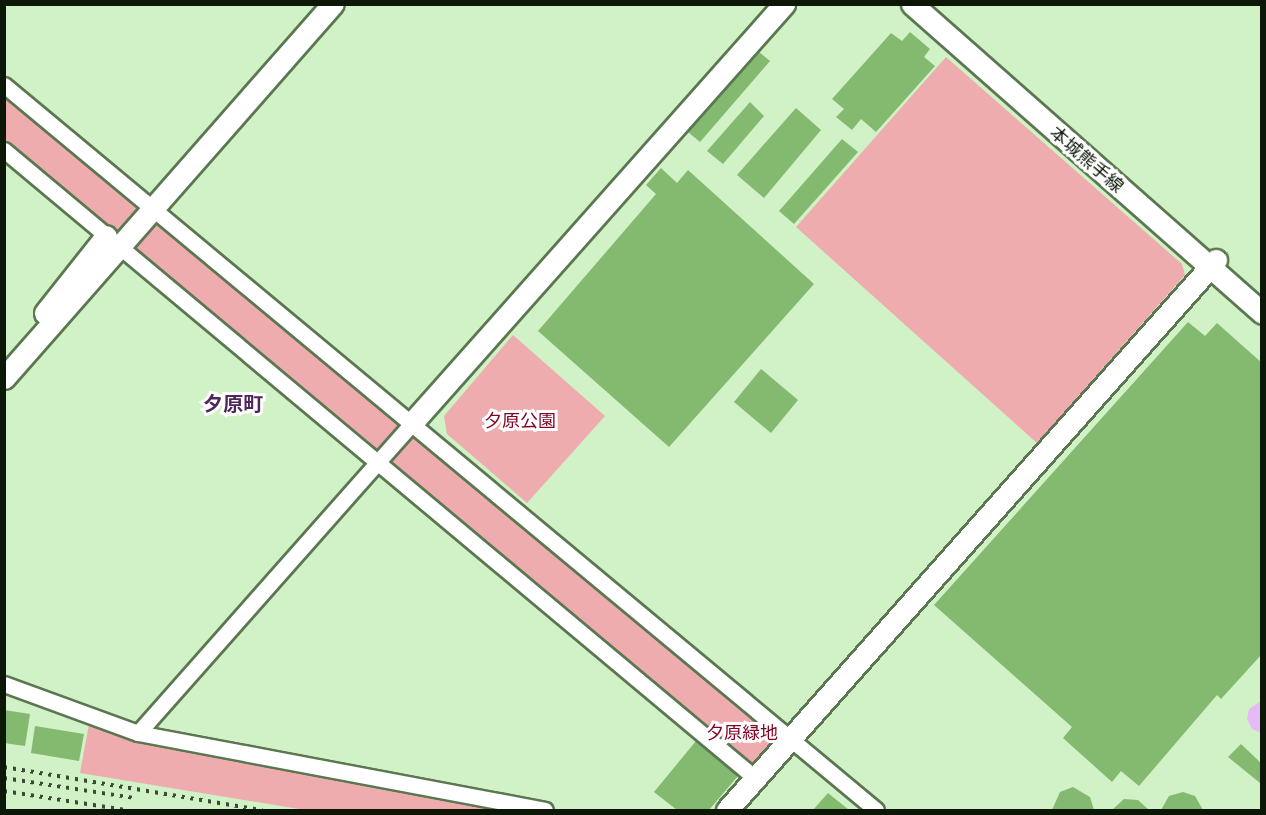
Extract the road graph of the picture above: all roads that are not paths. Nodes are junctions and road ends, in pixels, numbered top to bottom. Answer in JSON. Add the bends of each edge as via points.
{"nodes":[{"id":1,"x":333,"y":4,"type":"edge"},
{"id":2,"x":784,"y":4,"type":"edge"},
{"id":3,"x":912,"y":4,"type":"edge"},
{"id":4,"x":927,"y":4,"type":"edge"},
{"id":5,"x":4,"y":85,"type":"edge"},
{"id":6,"x":4,"y":150,"type":"edge"},
{"id":7,"x":152,"y":209,"type":"junction"},
{"id":8,"x":113,"y":242,"type":"junction"},
{"id":9,"x":1213,"y":263,"type":"junction"},
{"id":10,"x":1262,"y":299,"type":"edge"},
{"id":11,"x":1262,"y":313,"type":"edge"},
{"id":12,"x":4,"y":363,"type":"edge"},
{"id":13,"x":4,"y":378,"type":"edge"},
{"id":14,"x":411,"y":424,"type":"junction"},
{"id":15,"x":378,"y":463,"type":"junction"},
{"id":16,"x":4,"y":684,"type":"edge"},
{"id":17,"x":138,"y":732,"type":"junction"},
{"id":18,"x":788,"y":739,"type":"junction"},
{"id":19,"x":754,"y":777,"type":"junction"},
{"id":20,"x":545,"y":810,"type":"edge"},
{"id":21,"x":727,"y":810,"type":"edge"},
{"id":22,"x":876,"y":810,"type":"edge"}],
"edges":[{"from":1,"to":7,"type":"street"},
{"from":2,"to":14,"type":"street"},
{"from":3,"to":9,"type":"street","name":"本城熊手線"},
{"from":4,"to":9,"type":"street","name":"本城熊手線"},
{"from":5,"to":7,"type":"street"},
{"from":6,"to":8,"type":"street"},
{"from":7,"to":8,"type":"street"},
{"from":7,"to":14,"type":"street"},
{"from":8,"to":12,"type":"street"},
{"from":8,"to":13,"type":"street"},
{"from":8,"to":15,"type":"street"},
{"from":9,"to":10,"type":"street","name":"本城熊手線"},
{"from":9,"to":11,"type":"street","name":"本城熊手線"},
{"from":9,"to":18,"type":"street"},
{"from":14,"to":15,"type":"street"},
{"from":14,"to":18,"type":"street"},
{"from":15,"to":17,"type":"street"},
{"from":15,"to":19,"type":"street"},
{"from":16,"to":17,"type":"street"},
{"from":17,"to":20,"type":"street"},
{"from":18,"to":19,"type":"street"},
{"from":18,"to":22,"type":"street"},
{"from":19,"to":21,"type":"street"}]}
